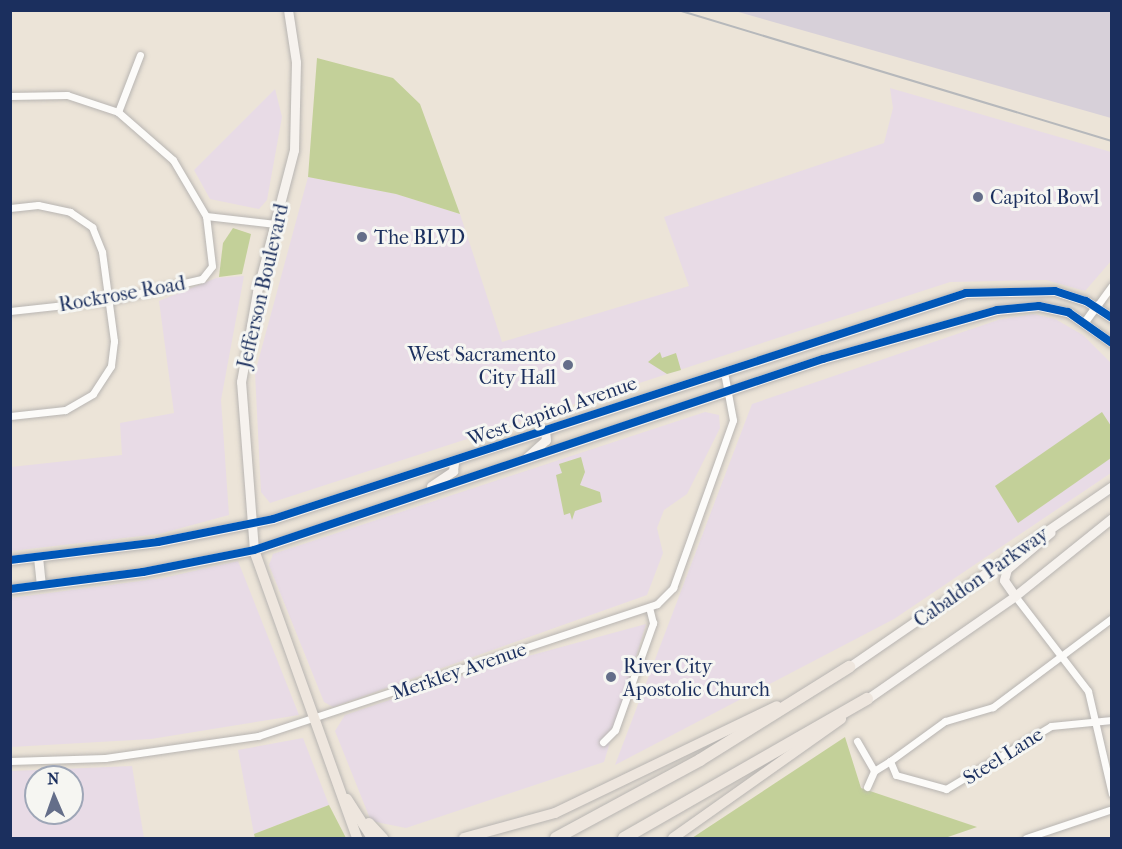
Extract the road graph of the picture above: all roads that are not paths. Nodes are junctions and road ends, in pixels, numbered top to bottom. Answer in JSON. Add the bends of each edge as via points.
{"nodes":[{"id":1,"x":288,"y":10,"type":"edge"},
{"id":2,"x":140,"y":55,"type":"dead end"},
{"id":3,"x":11,"y":95,"type":"edge"},
{"id":4,"x":118,"y":112,"type":"junction"},
{"id":5,"x":10,"y":208,"type":"edge"},
{"id":6,"x":206,"y":216,"type":"junction"},
{"id":7,"x":276,"y":224,"type":"junction"},
{"id":8,"x":1112,"y":285,"type":"edge"},
{"id":9,"x":110,"y":300,"type":"junction"},
{"id":10,"x":1097,"y":306,"type":"junction"},
{"id":11,"x":10,"y":311,"type":"edge"},
{"id":12,"x":1112,"y":318,"type":"edge"},
{"id":13,"x":1086,"y":321,"type":"junction"},
{"id":14,"x":1112,"y":343,"type":"edge"},
{"id":15,"x":724,"y":372,"type":"junction"},
{"id":16,"x":731,"y":391,"type":"junction"},
{"id":17,"x":10,"y":416,"type":"edge"},
{"id":18,"x":545,"y":430,"type":"junction"},
{"id":19,"x":527,"y":457,"type":"junction"},
{"id":20,"x":454,"y":463,"type":"junction"},
{"id":21,"x":1112,"y":486,"type":"edge"},
{"id":22,"x":422,"y":493,"type":"junction"},
{"id":23,"x":1112,"y":518,"type":"edge"},
{"id":24,"x":250,"y":523,"type":"junction"},
{"id":25,"x":1053,"y":527,"type":"junction"},
{"id":26,"x":254,"y":550,"type":"junction"},
{"id":27,"x":38,"y":557,"type":"junction"},
{"id":28,"x":10,"y":560,"type":"edge"},
{"id":29,"x":41,"y":585,"type":"junction"},
{"id":30,"x":10,"y":589,"type":"edge"},
{"id":31,"x":1015,"y":596,"type":"junction"},
{"id":32,"x":649,"y":607,"type":"junction"},
{"id":33,"x":1112,"y":618,"type":"edge"},
{"id":34,"x":1061,"y":656,"type":"junction"},
{"id":35,"x":849,"y":667,"type":"junction"},
{"id":36,"x":867,"y":699,"type":"junction"},
{"id":37,"x":316,"y":719,"type":"junction"},
{"id":38,"x":1112,"y":720,"type":"edge"},
{"id":39,"x":1098,"y":724,"type":"junction"},
{"id":40,"x":857,"y":741,"type":"dead end"},
{"id":41,"x":603,"y":742,"type":"dead end"},
{"id":42,"x":10,"y":761,"type":"edge"},
{"id":43,"x":890,"y":761,"type":"junction"},
{"id":44,"x":874,"y":771,"type":"junction"},
{"id":45,"x":1110,"y":778,"type":"edge"},
{"id":46,"x":867,"y":787,"type":"dead end"},
{"id":47,"x":1112,"y":794,"type":"edge"},
{"id":48,"x":347,"y":799,"type":"junction"},
{"id":49,"x":1112,"y":808,"type":"edge"},
{"id":50,"x":362,"y":814,"type":"junction"},
{"id":51,"x":357,"y":838,"type":"edge"},
{"id":52,"x":372,"y":838,"type":"edge"},
{"id":53,"x":383,"y":838,"type":"edge"},
{"id":54,"x":464,"y":838,"type":"edge"},
{"id":55,"x":556,"y":838,"type":"edge"},
{"id":56,"x":624,"y":838,"type":"edge"},
{"id":57,"x":673,"y":838,"type":"edge"},
{"id":58,"x":1026,"y":838,"type":"edge"}],
"edges":[{"from":1,"to":7,"type":"main road","name":"Jefferson Boulevard","via":[[298,116]]},
{"from":2,"to":4,"type":"street"},
{"from":3,"to":4,"type":"street","via":[[67,95]]},
{"from":4,"to":6,"type":"street","via":[[173,160]]},
{"from":5,"to":9,"type":"street","via":[[70,212],[92,227]]},
{"from":6,"to":7,"type":"street"},
{"from":6,"to":9,"type":"street","name":"Rockrose Road","via":[[208,274]]},
{"from":7,"to":24,"type":"main road","name":"Jefferson Boulevard","via":[[242,382]]},
{"from":8,"to":10,"type":"street"},
{"from":9,"to":11,"type":"street","name":"Rockrose Road"},
{"from":9,"to":17,"type":"street","via":[[111,366],[93,394],[65,410]]},
{"from":10,"to":12,"type":"main road"},
{"from":10,"to":13,"type":"street"},
{"from":10,"to":15,"type":"main road","name":"West Capitol Avenue","via":[[1043,289],[975,291]]},
{"from":13,"to":14,"type":"main road"},
{"from":13,"to":16,"type":"main road","name":"West Capitol Avenue","via":[[1046,307],[997,310]]},
{"from":15,"to":16,"type":"street","name":"Merkley Avenue"},
{"from":15,"to":18,"type":"main road","name":"West Capitol Avenue"},
{"from":16,"to":19,"type":"main road","name":"West Capitol Avenue"},
{"from":16,"to":32,"type":"street","name":"Merkley Avenue","via":[[733,420],[673,588]]},
{"from":18,"to":19,"type":"main road","via":[[546,441]]},
{"from":18,"to":20,"type":"main road","name":"West Capitol Avenue"},
{"from":19,"to":22,"type":"main road","name":"West Capitol Avenue"},
{"from":20,"to":22,"type":"main road","via":[[453,471]]},
{"from":20,"to":24,"type":"main road","name":"West Capitol Avenue"},
{"from":21,"to":25,"type":"main road","name":"Cabaldon Parkway"},
{"from":22,"to":26,"type":"main road","name":"West Capitol Avenue"},
{"from":23,"to":31,"type":"main road","name":"Cabaldon Parkway"},
{"from":24,"to":26,"type":"main road","name":"Jefferson Boulevard"},
{"from":24,"to":27,"type":"main road","name":"West Capitol Avenue","via":[[158,542]]},
{"from":25,"to":31,"type":"main road","via":[[1043,543],[1007,569],[1004,580]]},
{"from":25,"to":35,"type":"main road","name":"Cabaldon Parkway"},
{"from":26,"to":29,"type":"main road","name":"West Capitol Avenue","via":[[143,573]]},
{"from":26,"to":37,"type":"main road","name":"Jefferson Boulevard"},
{"from":27,"to":28,"type":"main road","name":"West Capitol Avenue"},
{"from":27,"to":29,"type":"main road"},
{"from":29,"to":30,"type":"main road","name":"West Capitol Avenue"},
{"from":31,"to":34,"type":"street"},
{"from":31,"to":36,"type":"main road","name":"Cabaldon Parkway"},
{"from":32,"to":37,"type":"street","name":"Merkley Avenue"},
{"from":32,"to":41,"type":"street","via":[[653,623],[615,730]]},
{"from":33,"to":34,"type":"street"},
{"from":34,"to":39,"type":"street","via":[[1088,691]]},
{"from":34,"to":43,"type":"street","via":[[993,707],[945,721]]},
{"from":35,"to":54,"type":"main road","via":[[555,813]]},
{"from":35,"to":55,"type":"highway","via":[[700,760]]},
{"from":36,"to":56,"type":"highway"},
{"from":36,"to":57,"type":"main road"},
{"from":37,"to":42,"type":"street","name":"Merkley Avenue","via":[[258,736],[184,748]]},
{"from":37,"to":48,"type":"main road","name":"Jefferson Boulevard"},
{"from":38,"to":39,"type":"street","name":"Steel Lane"},
{"from":39,"to":43,"type":"street","name":"Steel Lane","via":[[1051,726],[946,789],[896,775]]},
{"from":39,"to":45,"type":"street"},
{"from":40,"to":44,"type":"street"},
{"from":43,"to":44,"type":"street"},
{"from":44,"to":46,"type":"street"},
{"from":45,"to":47,"type":"street"},
{"from":48,"to":50,"type":"main road","name":"Jefferson Boulevard"},
{"from":48,"to":51,"type":"main road","name":"Jefferson Boulevard"},
{"from":49,"to":58,"type":"street"},
{"from":50,"to":52,"type":"main road","name":"Jefferson Boulevard"},
{"from":50,"to":53,"type":"main road"}]}
